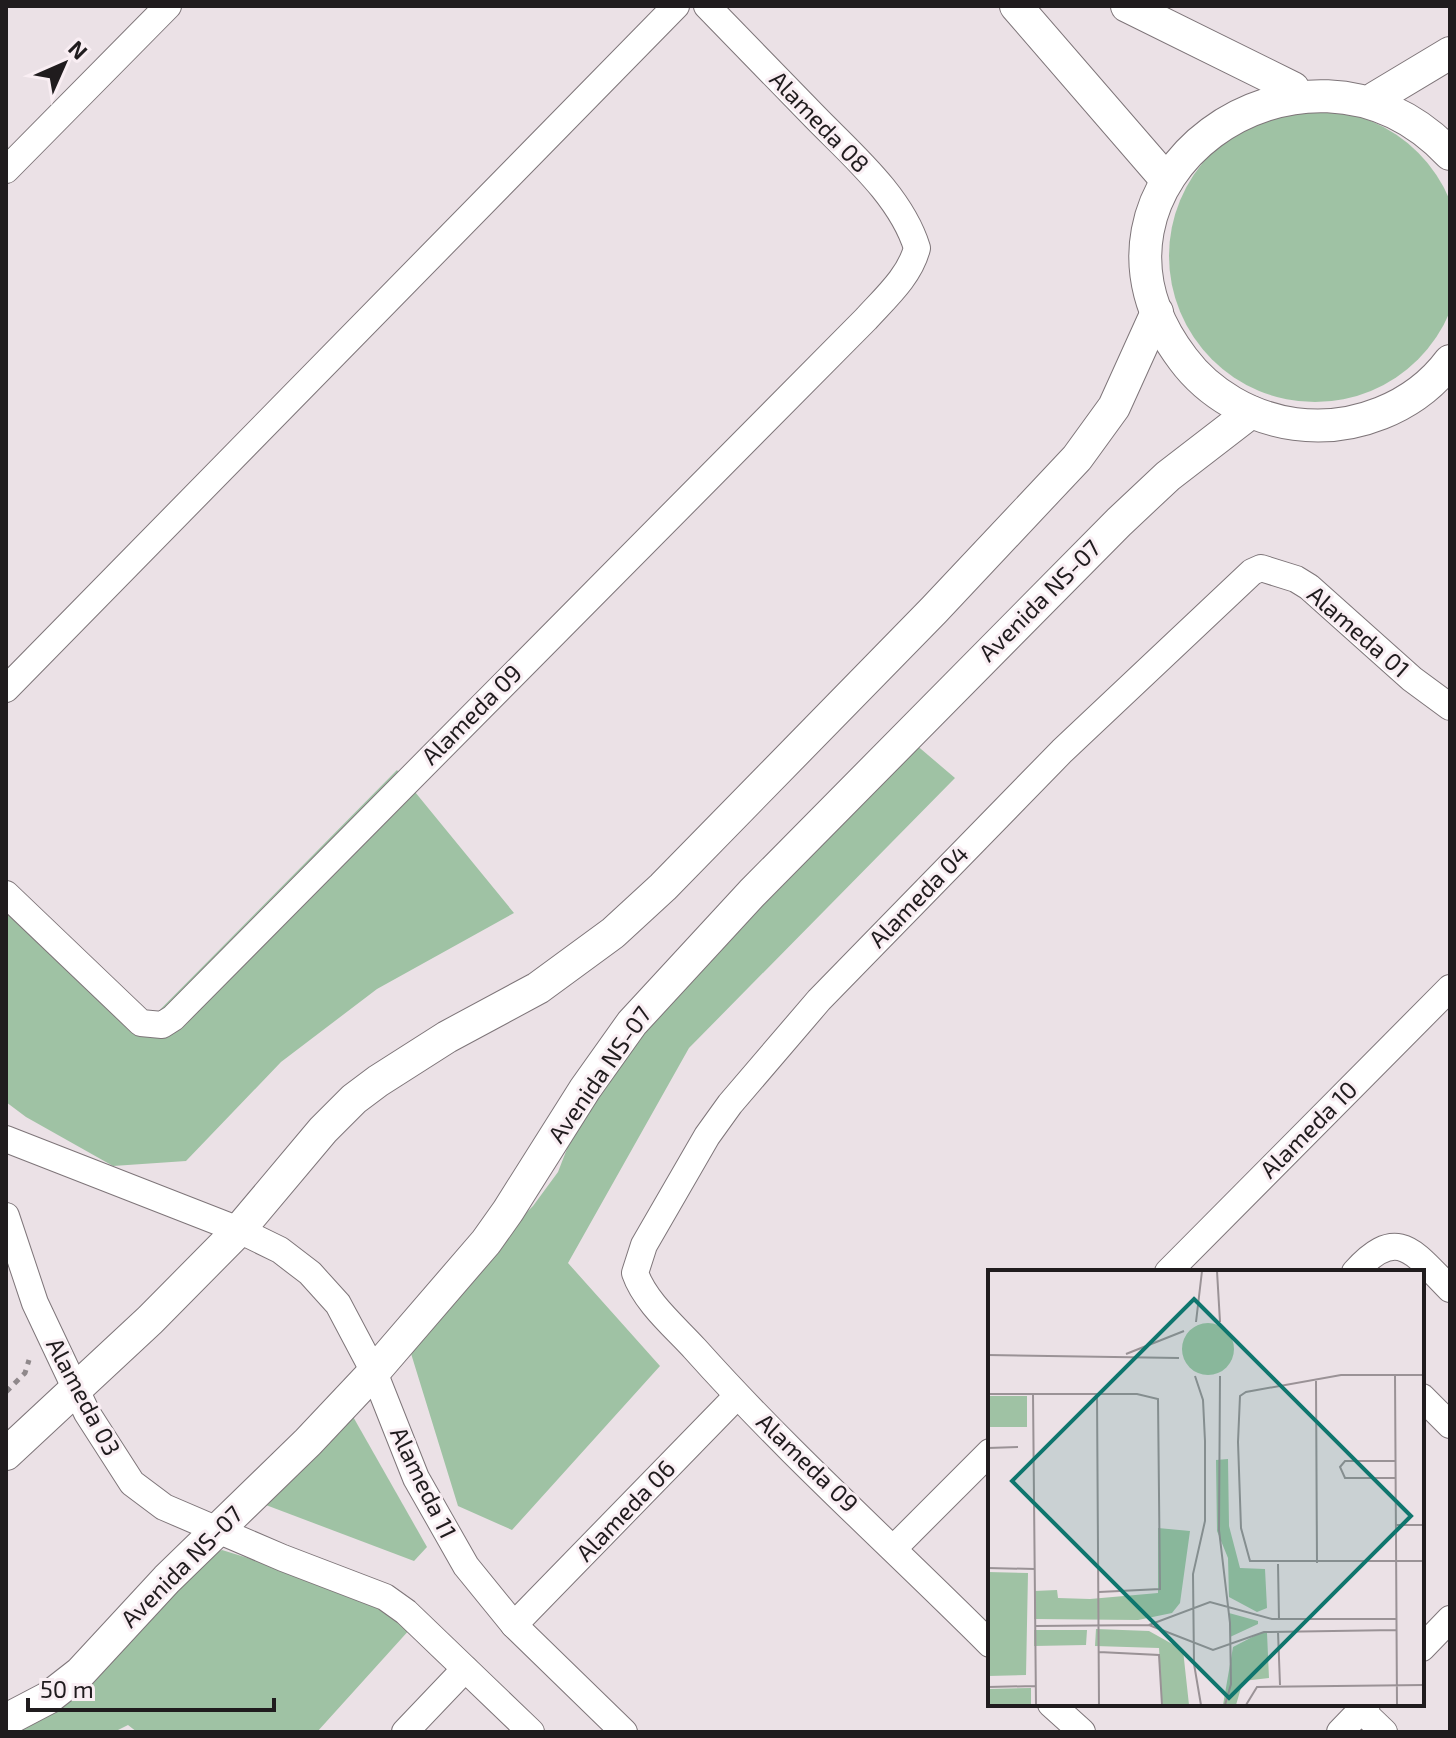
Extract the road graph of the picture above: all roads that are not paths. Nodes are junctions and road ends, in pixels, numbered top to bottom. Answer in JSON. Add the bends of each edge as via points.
{"nodes":[{"id":1,"x":168,"y":6,"type":"edge"},
{"id":2,"x":676,"y":6,"type":"edge"},
{"id":3,"x":707,"y":6,"type":"edge"},
{"id":4,"x":1016,"y":6,"type":"edge"},
{"id":5,"x":1127,"y":6,"type":"edge"},
{"id":6,"x":1450,"y":53,"type":"edge"},
{"id":7,"x":1293,"y":88,"type":"junction"},
{"id":8,"x":1375,"y":98,"type":"junction"},
{"id":9,"x":1450,"y":154,"type":"edge"},
{"id":10,"x":6,"y":170,"type":"edge"},
{"id":11,"x":1164,"y":177,"type":"junction"},
{"id":12,"x":917,"y":248,"type":"joint"},
{"id":13,"x":1157,"y":312,"type":"junction"},
{"id":14,"x":1450,"y":361,"type":"edge"},
{"id":15,"x":1251,"y":412,"type":"junction"},
{"id":16,"x":1261,"y":568,"type":"joint"},
{"id":17,"x":6,"y":689,"type":"edge"},
{"id":18,"x":1450,"y":707,"type":"edge"},
{"id":19,"x":6,"y":894,"type":"edge"},
{"id":20,"x":1450,"y":988,"type":"edge"},
{"id":21,"x":6,"y":1139,"type":"edge"},
{"id":22,"x":6,"y":1216,"type":"edge"},
{"id":23,"x":239,"y":1230,"type":"junction"},
{"id":24,"x":1170,"y":1270,"type":"edge"},
{"id":25,"x":1357,"y":1270,"type":"edge"},
{"id":26,"x":635,"y":1273,"type":"joint"},
{"id":27,"x":1450,"y":1289,"type":"edge"},
{"id":28,"x":374,"y":1372,"type":"junction"},
{"id":29,"x":77,"y":1390,"type":"junction"},
{"id":30,"x":737,"y":1396,"type":"junction"},
{"id":31,"x":1424,"y":1399,"type":"edge"},
{"id":32,"x":1450,"y":1425,"type":"edge"},
{"id":33,"x":6,"y":1454,"type":"edge"},
{"id":34,"x":988,"y":1454,"type":"edge"},
{"id":35,"x":217,"y":1530,"type":"junction"},
{"id":36,"x":894,"y":1548,"type":"junction"},
{"id":37,"x":1450,"y":1619,"type":"edge"},
{"id":38,"x":514,"y":1625,"type":"junction"},
{"id":39,"x":988,"y":1642,"type":"edge"},
{"id":40,"x":1424,"y":1646,"type":"edge"},
{"id":41,"x":465,"y":1669,"type":"junction"},
{"id":42,"x":1053,"y":1706,"type":"edge"},
{"id":43,"x":1364,"y":1707,"type":"edge"},
{"id":44,"x":6,"y":1720,"type":"edge"},
{"id":45,"x":405,"y":1732,"type":"edge"},
{"id":46,"x":531,"y":1732,"type":"edge"},
{"id":47,"x":624,"y":1732,"type":"edge"},
{"id":48,"x":1082,"y":1732,"type":"edge"},
{"id":49,"x":1340,"y":1732,"type":"edge"},
{"id":50,"x":1384,"y":1732,"type":"edge"}],
"edges":[{"from":1,"to":10,"type":"street"},
{"from":2,"to":17,"type":"street"},
{"from":3,"to":12,"type":"street","name":"Alameda 08","via":[[865,168],[904,219]]},
{"from":4,"to":11,"type":"street"},
{"from":5,"to":7,"type":"street"},
{"from":6,"to":8,"type":"street"},
{"from":7,"to":8,"type":"street","via":[[1341,89]]},
{"from":7,"to":11,"type":"street","via":[[1247,101],[1220,116],[1185,148]]},
{"from":8,"to":9,"type":"street","via":[[1417,121]]},
{"from":11,"to":13,"type":"street","via":[[1147,250]]},
{"from":12,"to":19,"type":"street","name":"Alameda 09","via":[[908,269],[866,319],[173,1018],[156,1025],[138,1021]]},
{"from":13,"to":15,"type":"street","via":[[1188,366],[1211,388]]},
{"from":13,"to":23,"type":"street","via":[[1114,407],[1077,458],[663,887],[613,933],[538,988],[447,1037],[354,1099]]},
{"from":14,"to":15,"type":"street","via":[[1416,393],[1359,420],[1313,425]]},
{"from":15,"to":28,"type":"street","name":"Avenida NS-07","via":[[1168,476],[1076,564],[752,893],[632,1023],[486,1242]]},
{"from":16,"to":18,"type":"street","name":"Alameda 01","via":[[1309,587]]},
{"from":16,"to":26,"type":"street","name":"Alameda 04","via":[[1236,585],[1062,751],[819,1000],[707,1136],[644,1245]]},
{"from":20,"to":24,"type":"street","name":"Alameda 10"},
{"from":21,"to":23,"type":"street"},
{"from":22,"to":29,"type":"street","name":"Alameda 03","via":[[35,1303]]},
{"from":23,"to":28,"type":"street","name":"Alameda 11","via":[[280,1250],[310,1273],[338,1304]]},
{"from":23,"to":29,"type":"street"},
{"from":25,"to":27,"type":"street","via":[[1382,1247],[1392,1246],[1412,1253]]},
{"from":26,"to":30,"type":"street","name":"Alameda 09","via":[[646,1293]]},
{"from":28,"to":35,"type":"street","name":"Avenida NS-07"},
{"from":28,"to":38,"type":"street","name":"Alameda 11","via":[[434,1513],[466,1566]]},
{"from":29,"to":33,"type":"street"},
{"from":29,"to":35,"type":"street","name":"Alameda 03","via":[[132,1483],[164,1507]]},
{"from":30,"to":36,"type":"street","name":"Alameda 09"},
{"from":30,"to":38,"type":"street","name":"Alameda 06"},
{"from":31,"to":32,"type":"street"},
{"from":34,"to":36,"type":"street"},
{"from":35,"to":41,"type":"street","via":[[385,1597]]},
{"from":35,"to":44,"type":"street","name":"Avenida NS-07","via":[[80,1673]]},
{"from":36,"to":39,"type":"street","name":"Alameda 09"},
{"from":37,"to":40,"type":"street"},
{"from":38,"to":47,"type":"street","name":"Alameda 11"},
{"from":41,"to":45,"type":"street"},
{"from":41,"to":46,"type":"street"},
{"from":42,"to":48,"type":"street"},
{"from":43,"to":49,"type":"street"},
{"from":43,"to":50,"type":"street"}]}
